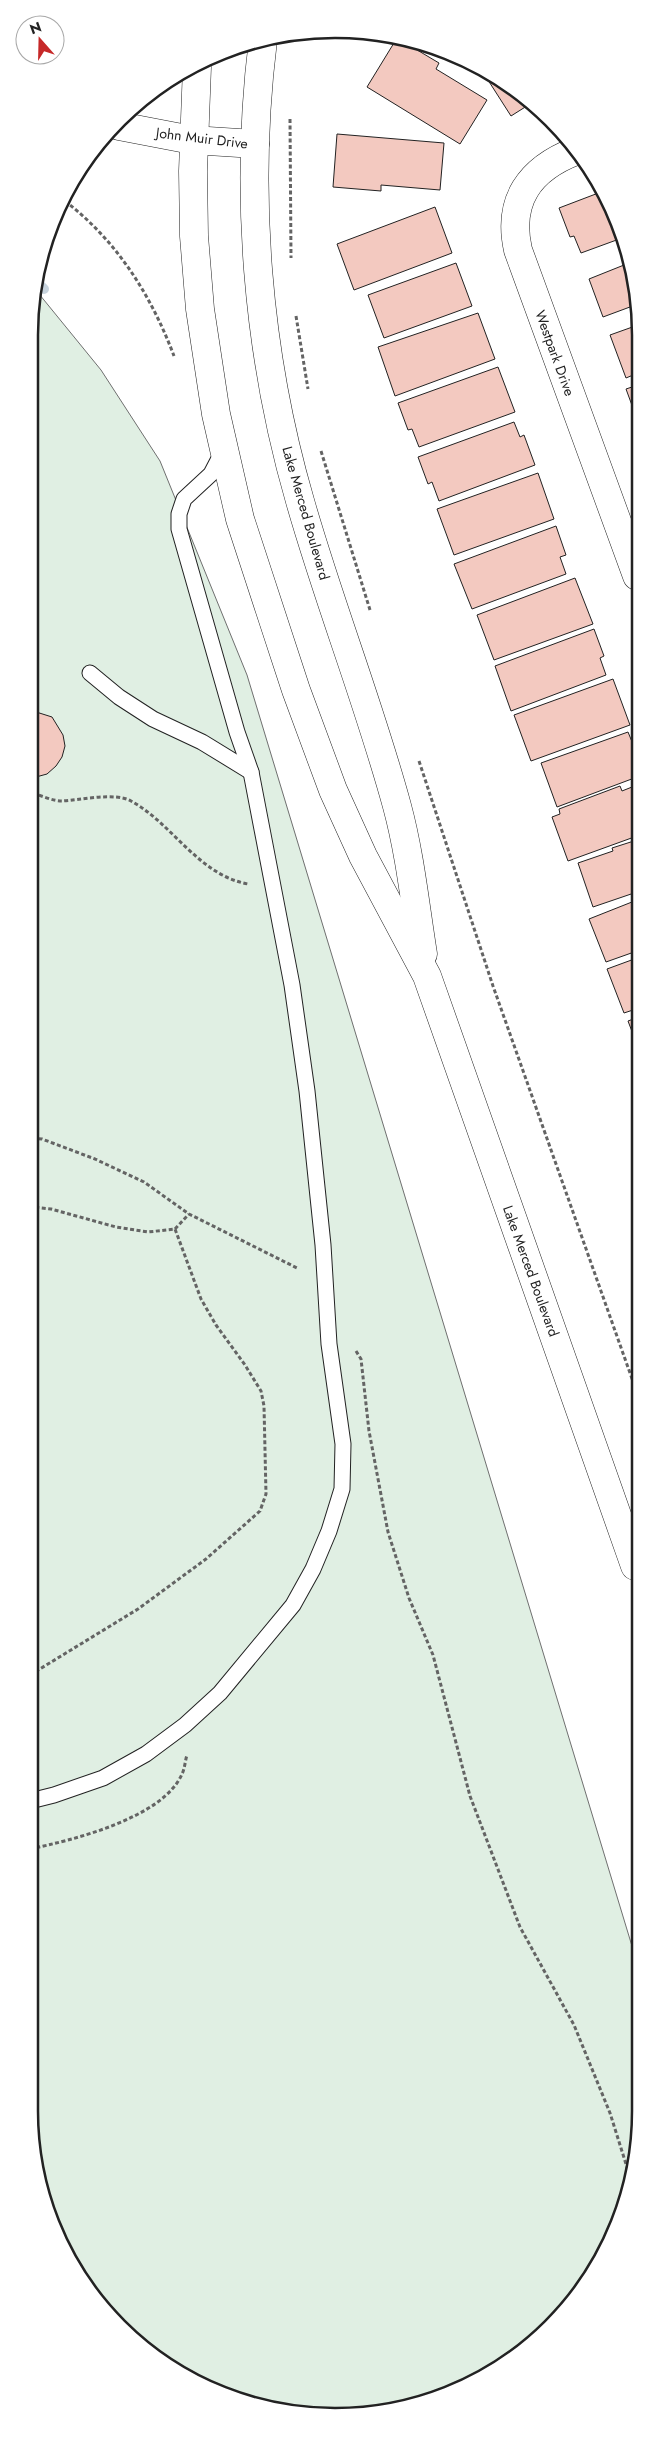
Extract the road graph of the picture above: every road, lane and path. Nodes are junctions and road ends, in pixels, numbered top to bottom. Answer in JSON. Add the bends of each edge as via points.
{"nodes":[{"id":1,"x":262,"y":47,"type":"edge"},
{"id":2,"x":197,"y":71,"type":"edge"},
{"id":3,"x":290,"y":111,"type":"dead end"},
{"id":4,"x":122,"y":127,"type":"edge"},
{"id":5,"x":192,"y":140,"type":"junction"},
{"id":6,"x":255,"y":144,"type":"junction"},
{"id":7,"x":570,"y":154,"type":"edge"},
{"id":8,"x":291,"y":263,"type":"dead end"},
{"id":9,"x":295,"y":311,"type":"dead end"},
{"id":10,"x":309,"y":395,"type":"dead end"},
{"id":11,"x":319,"y":442,"type":"dead end"},
{"id":12,"x":223,"y":449,"type":"junction"},
{"id":13,"x":632,"y":562,"type":"edge"},
{"id":14,"x":372,"y":617,"type":"dead end"},
{"id":15,"x":90,"y":673,"type":"dead end"},
{"id":16,"x":418,"y":759,"type":"dead end"},
{"id":17,"x":251,"y":772,"type":"junction"},
{"id":18,"x":38,"y":794,"type":"edge"},
{"id":19,"x":271,"y":881,"type":"junction"},
{"id":20,"x":427,"y":976,"type":"junction"},
{"id":21,"x":38,"y":1139,"type":"edge"},
{"id":22,"x":38,"y":1208,"type":"edge"},
{"id":23,"x":189,"y":1214,"type":"junction"},
{"id":24,"x":175,"y":1229,"type":"junction"},
{"id":25,"x":326,"y":1295,"type":"junction"},
{"id":26,"x":352,"y":1343,"type":"dead end"},
{"id":27,"x":632,"y":1379,"type":"edge"},
{"id":28,"x":632,"y":1555,"type":"edge"},
{"id":29,"x":38,"y":1670,"type":"edge"},
{"id":30,"x":185,"y":1725,"type":"junction"},
{"id":31,"x":38,"y":1799,"type":"edge"},
{"id":32,"x":38,"y":1847,"type":"edge"},
{"id":33,"x":626,"y":2167,"type":"edge"}],
"edges":[{"from":1,"to":6,"type":"main road","name":"Lake Merced Boulevard"},
{"from":2,"to":5,"type":"main road","name":"Lake Merced Boulevard"},
{"from":3,"to":8,"type":"path"},
{"from":4,"to":5,"type":"main road","name":"John Muir Drive"},
{"from":5,"to":6,"type":"main road","name":"John Muir Drive"},
{"from":5,"to":12,"type":"main road","name":"Lake Merced Boulevard","via":[[194,236],[200,309]]},
{"from":6,"to":20,"type":"main road","name":"Lake Merced Boulevard","via":[[260,288],[282,429],[302,509],[398,808]]},
{"from":7,"to":13,"type":"main road","name":"Westpark Drive","via":[[546,166],[532,179],[519,198],[514,214],[514,232]]},
{"from":9,"to":10,"type":"path"},
{"from":11,"to":14,"type":"path"},
{"from":12,"to":17,"type":"lane","via":[[211,474],[184,499],[178,514],[179,529],[231,714]]},
{"from":12,"to":20,"type":"main road","name":"Lake Merced Boulevard","via":[[259,579],[333,790],[362,856]]},
{"from":15,"to":17,"type":"lane","via":[[153,719],[202,742]]},
{"from":16,"to":27,"type":"path","via":[[493,986]]},
{"from":17,"to":19,"type":"lane"},
{"from":18,"to":19,"type":"path","via":[[60,801],[96,797],[129,800],[204,862],[224,874],[246,884]]},
{"from":19,"to":25,"type":"lane","via":[[292,985],[307,1091],[324,1245]]},
{"from":20,"to":28,"type":"main road","name":"Lake Merced Boulevard"},
{"from":21,"to":23,"type":"path","via":[[95,1158],[144,1182]]},
{"from":22,"to":24,"type":"path","via":[[140,1231]]},
{"from":23,"to":24,"type":"path"},
{"from":23,"to":25,"type":"path","via":[[302,1270]]},
{"from":24,"to":29,"type":"path","via":[[205,1305],[261,1391],[266,1494],[260,1511],[206,1559],[138,1609]]},
{"from":25,"to":30,"type":"lane","via":[[329,1344],[343,1444],[342,1489],[329,1531],[313,1569],[292,1605],[220,1693]]},
{"from":26,"to":33,"type":"path","via":[[361,1359],[369,1432],[388,1532],[409,1598],[433,1655],[470,1796],[520,1927],[574,2025],[610,2113]]},
{"from":30,"to":31,"type":"lane","via":[[146,1754],[103,1778]]},
{"from":30,"to":32,"type":"path","via":[[189,1747],[182,1775],[164,1797],[143,1813]]}]}
